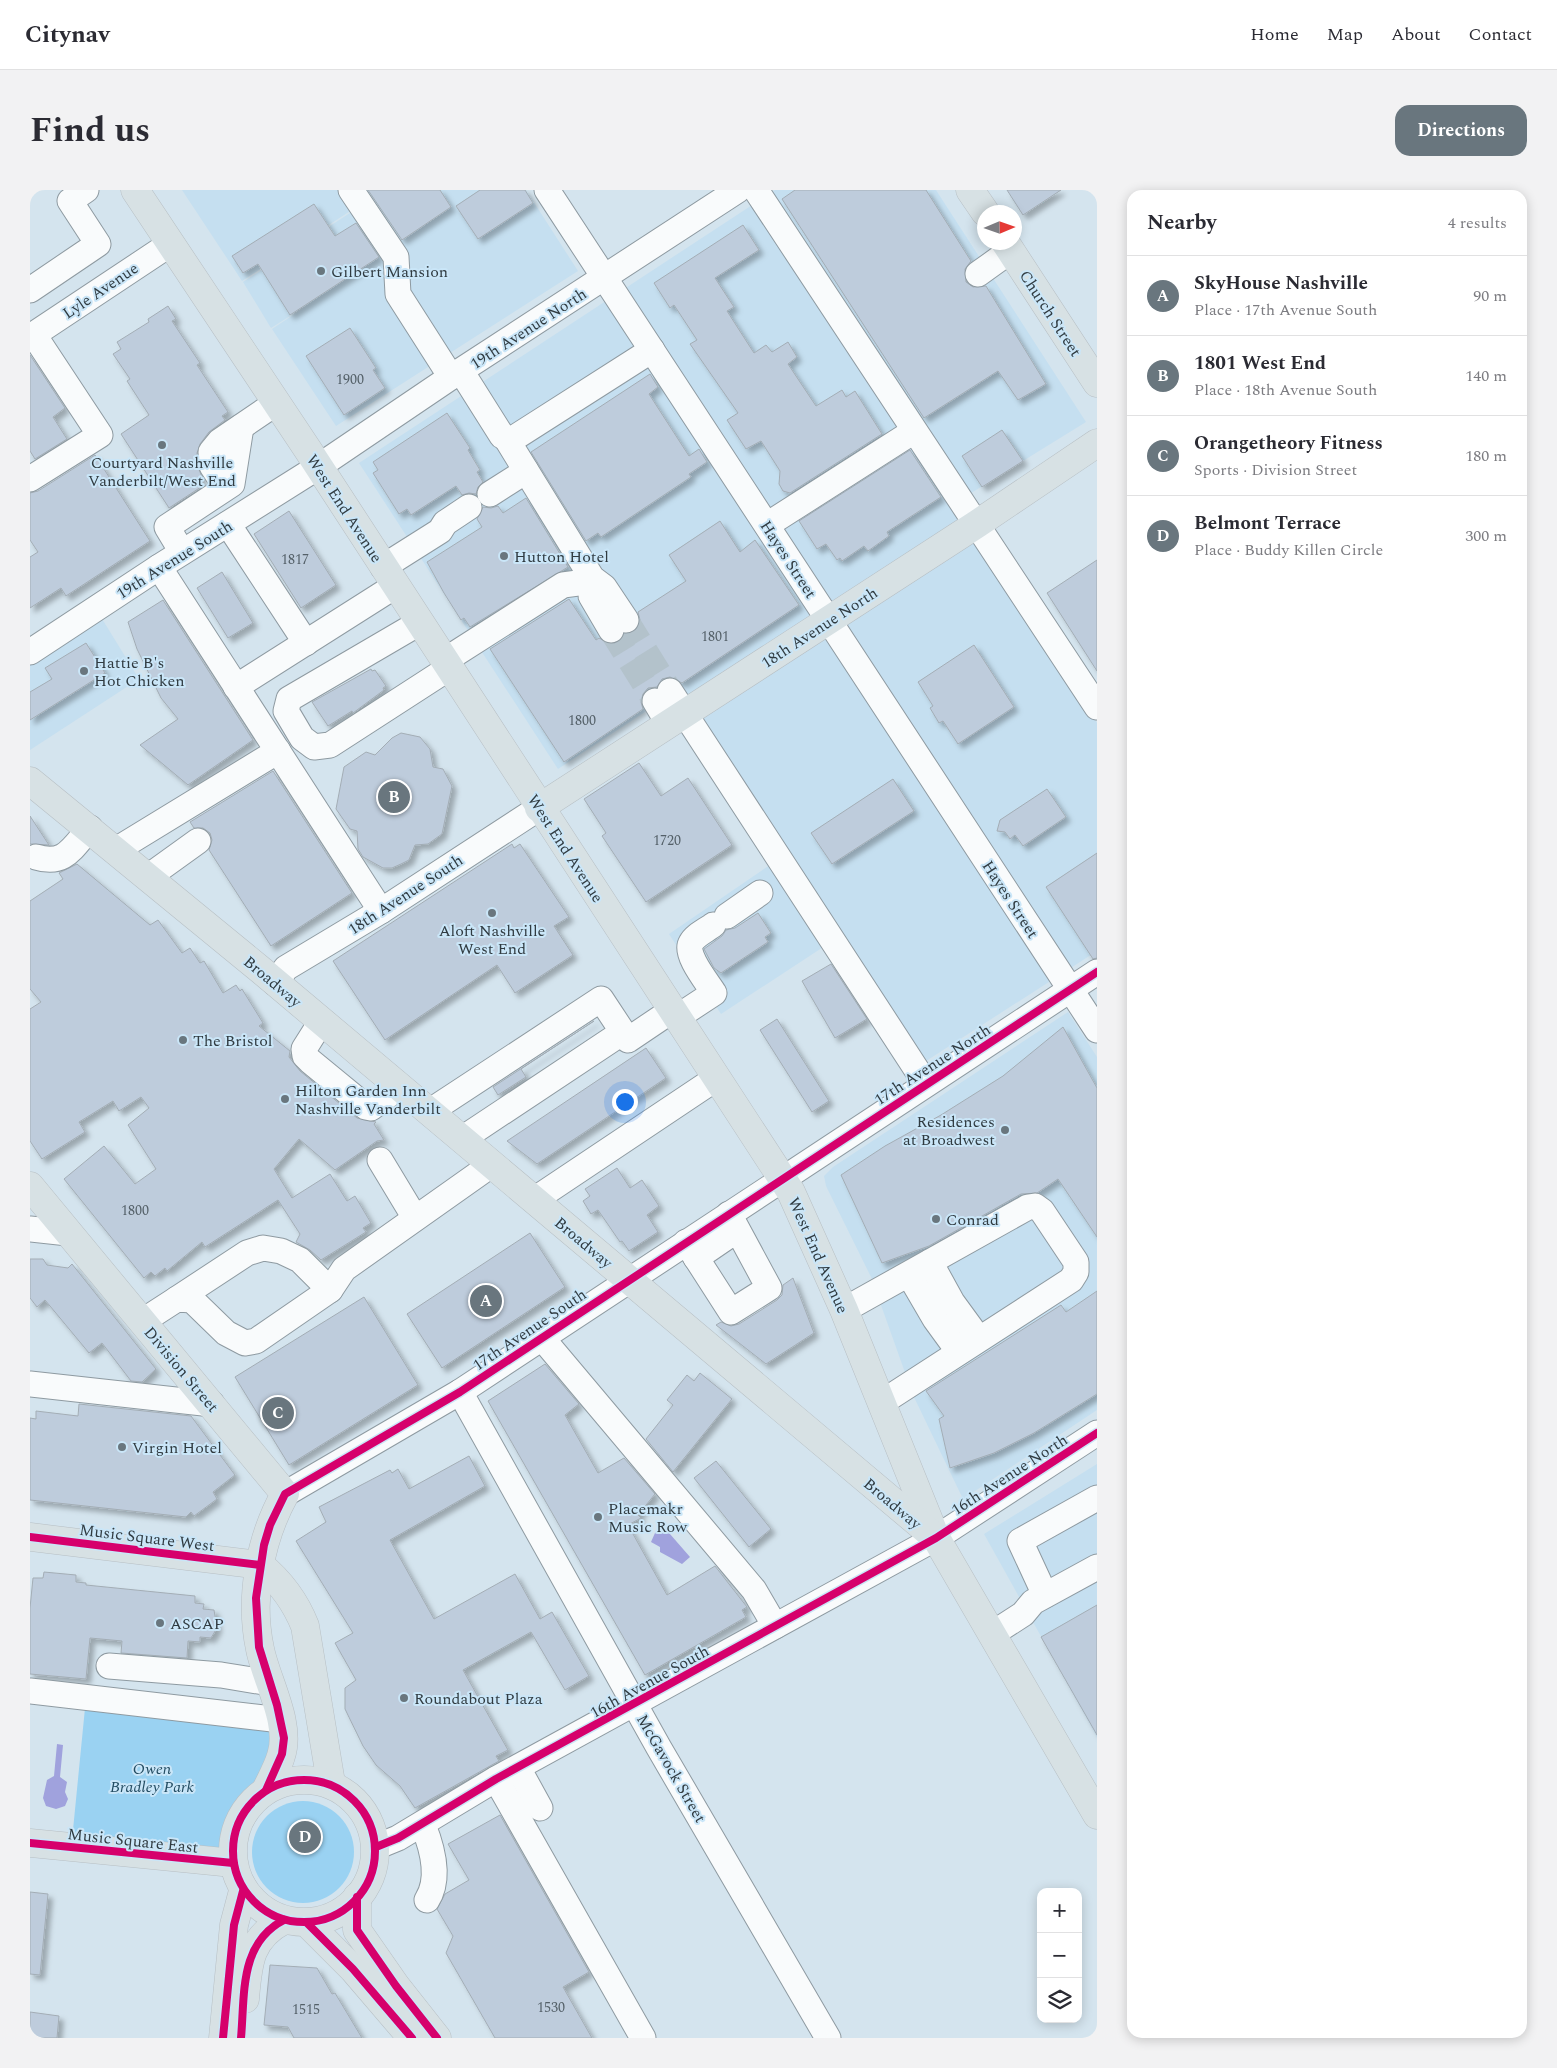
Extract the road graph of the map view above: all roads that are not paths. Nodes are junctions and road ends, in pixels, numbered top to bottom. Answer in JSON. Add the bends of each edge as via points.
{"nodes":[{"id":1,"x":135,"y":190,"type":"edge"},
{"id":2,"x":351,"y":190,"type":"edge"},
{"id":3,"x":547,"y":190,"type":"edge"},
{"id":4,"x":738,"y":190,"type":"edge"},
{"id":5,"x":756,"y":190,"type":"edge"},
{"id":6,"x":970,"y":190,"type":"edge"},
{"id":7,"x":73,"y":194,"type":"edge"},
{"id":8,"x":980,"y":205,"type":"edge"},
{"id":9,"x":170,"y":244,"type":"junction"},
{"id":10,"x":1005,"y":250,"type":"edge"},
{"id":11,"x":1010,"y":250,"type":"edge"},
{"id":12,"x":978,"y":274,"type":"dead end"},
{"id":13,"x":605,"y":278,"type":"junction"},
{"id":14,"x":30,"y":290,"type":"edge"},
{"id":15,"x":33,"y":330,"type":"edge"},
{"id":16,"x":652,"y":350,"type":"junction"},
{"id":17,"x":456,"y":374,"type":"junction"},
{"id":18,"x":1097,"y":383,"type":"edge"},
{"id":19,"x":276,"y":403,"type":"junction"},
{"id":20,"x":914,"y":431,"type":"junction"},
{"id":21,"x":506,"y":438,"type":"junction"},
{"id":22,"x":1097,"y":443,"type":"edge"},
{"id":23,"x":318,"y":467,"type":"junction"},
{"id":24,"x":526,"y":470,"type":"junction"},
{"id":25,"x":30,"y":479,"type":"edge"},
{"id":26,"x":490,"y":494,"type":"dead end"},
{"id":27,"x":469,"y":507,"type":"dead end"},
{"id":28,"x":228,"y":524,"type":"junction"},
{"id":29,"x":978,"y":524,"type":"junction"},
{"id":30,"x":767,"y":525,"type":"junction"},
{"id":31,"x":182,"y":552,"type":"junction"},
{"id":32,"x":159,"y":567,"type":"junction"},
{"id":33,"x":389,"y":576,"type":"junction"},
{"id":34,"x":592,"y":578,"type":"junction"},
{"id":35,"x":829,"y":620,"type":"junction"},
{"id":36,"x":419,"y":623,"type":"junction"},
{"id":37,"x":618,"y":625,"type":"tunnel mouth"},
{"id":38,"x":306,"y":643,"type":"junction"},
{"id":39,"x":31,"y":651,"type":"edge"},
{"id":40,"x":446,"y":664,"type":"junction"},
{"id":41,"x":236,"y":687,"type":"junction"},
{"id":42,"x":1097,"y":706,"type":"edge"},
{"id":43,"x":669,"y":707,"type":"junction"},
{"id":44,"x":286,"y":710,"type":"junction"},
{"id":45,"x":261,"y":726,"type":"junction"},
{"id":46,"x":278,"y":751,"type":"junction"},
{"id":47,"x":31,"y":782,"type":"edge"},
{"id":48,"x":539,"y":808,"type":"junction"},
{"id":49,"x":90,"y":828,"type":"junction"},
{"id":50,"x":198,"y":841,"type":"dead end"},
{"id":51,"x":116,"y":850,"type":"junction"},
{"id":52,"x":36,"y":858,"type":"dead end"},
{"id":53,"x":148,"y":877,"type":"junction"},
{"id":54,"x":760,"y":893,"type":"dead end"},
{"id":55,"x":381,"y":911,"type":"junction"},
{"id":56,"x":1097,"y":972,"type":"edge"},
{"id":57,"x":275,"y":983,"type":"junction"},
{"id":58,"x":1070,"y":989,"type":"junction"},
{"id":59,"x":674,"y":1015,"type":"junction"},
{"id":60,"x":321,"y":1022,"type":"junction"},
{"id":61,"x":1097,"y":1030,"type":"edge"},
{"id":62,"x":623,"y":1032,"type":"junction"},
{"id":63,"x":715,"y":1079,"type":"junction"},
{"id":64,"x":926,"y":1084,"type":"junction"},
{"id":65,"x":399,"y":1087,"type":"junction"},
{"id":66,"x":429,"y":1112,"type":"junction"},
{"id":67,"x":462,"y":1140,"type":"junction"},
{"id":68,"x":380,"y":1160,"type":"dead end"},
{"id":69,"x":491,"y":1164,"type":"junction"},
{"id":70,"x":782,"y":1178,"type":"junction"},
{"id":71,"x":30,"y":1186,"type":"edge"},
{"id":72,"x":534,"y":1200,"type":"junction"},
{"id":73,"x":416,"y":1218,"type":"junction"},
{"id":74,"x":733,"y":1222,"type":"junction"},
{"id":75,"x":30,"y":1229,"type":"edge"},
{"id":76,"x":68,"y":1233,"type":"junction"},
{"id":77,"x":691,"y":1250,"type":"junction"},
{"id":78,"x":930,"y":1262,"type":"junction"},
{"id":79,"x":628,"y":1280,"type":"junction"},
{"id":80,"x":906,"y":1281,"type":"junction"},
{"id":81,"x":330,"y":1290,"type":"junction"},
{"id":82,"x":178,"y":1299,"type":"junction"},
{"id":83,"x":844,"y":1310,"type":"junction"},
{"id":84,"x":142,"y":1321,"type":"junction"},
{"id":85,"x":542,"y":1338,"type":"junction"},
{"id":86,"x":979,"y":1339,"type":"junction"},
{"id":87,"x":949,"y":1350,"type":"junction"},
{"id":88,"x":30,"y":1384,"type":"edge"},
{"id":89,"x":460,"y":1392,"type":"junction"},
{"id":90,"x":881,"y":1403,"type":"junction"},
{"id":91,"x":212,"y":1404,"type":"junction"},
{"id":92,"x":1097,"y":1433,"type":"edge"},
{"id":93,"x":285,"y":1494,"type":"junction"},
{"id":94,"x":1097,"y":1498,"type":"edge"},
{"id":95,"x":30,"y":1536,"type":"edge"},
{"id":96,"x":936,"y":1538,"type":"junction"},
{"id":97,"x":260,"y":1565,"type":"junction"},
{"id":98,"x":1097,"y":1567,"type":"edge"},
{"id":99,"x":1045,"y":1595,"type":"junction"},
{"id":100,"x":776,"y":1626,"type":"junction"},
{"id":101,"x":992,"y":1634,"type":"junction"},
{"id":102,"x":109,"y":1666,"type":"dead end"},
{"id":103,"x":270,"y":1683,"type":"junction"},
{"id":104,"x":30,"y":1691,"type":"edge"},
{"id":105,"x":635,"y":1705,"type":"junction"},
{"id":106,"x":282,"y":1720,"type":"junction"},
{"id":107,"x":518,"y":1768,"type":"junction"},
{"id":108,"x":496,"y":1779,"type":"junction"},
{"id":109,"x":330,"y":1783,"type":"junction"},
{"id":110,"x":266,"y":1790,"type":"junction"},
{"id":111,"x":540,"y":1808,"type":"dead end"},
{"id":112,"x":1097,"y":1815,"type":"edge"},
{"id":113,"x":423,"y":1824,"type":"junction"},
{"id":114,"x":30,"y":1843,"type":"edge"},
{"id":115,"x":376,"y":1847,"type":"junction"},
{"id":116,"x":233,"y":1863,"type":"junction"},
{"id":117,"x":243,"y":1891,"type":"junction"},
{"id":118,"x":358,"y":1897,"type":"junction"},
{"id":119,"x":428,"y":1900,"type":"dead end"},
{"id":120,"x":295,"y":1922,"type":"junction"},
{"id":121,"x":223,"y":2038,"type":"edge"},
{"id":122,"x":241,"y":2038,"type":"edge"},
{"id":123,"x":412,"y":2038,"type":"edge"},
{"id":124,"x":437,"y":2038,"type":"edge"},
{"id":125,"x":643,"y":2038,"type":"edge"},
{"id":126,"x":828,"y":2038,"type":"edge"}],
"edges":[{"from":1,"to":9,"type":"main road","name":"West End Avenue"},
{"from":2,"to":17,"type":"street","via":[[396,257],[398,294]]},
{"from":3,"to":13,"type":"street","name":"Hayes Street"},
{"from":4,"to":13,"type":"street","name":"19th Avenue North"},
{"from":5,"to":20,"type":"street"},
{"from":6,"to":8,"type":"main road"},
{"from":7,"to":14,"type":"street","via":[[98,244]]},
{"from":9,"to":15,"type":"street","name":"Lyle Avenue"},
{"from":9,"to":19,"type":"main road","name":"West End Avenue"},
{"from":10,"to":12,"type":"street"},
{"from":11,"to":18,"type":"main road","name":"Church Street"},
{"from":13,"to":16,"type":"street","name":"Hayes Street"},
{"from":13,"to":17,"type":"street","name":"19th Avenue North"},
{"from":15,"to":25,"type":"street","via":[[100,435]]},
{"from":16,"to":21,"type":"street","via":[[511,440]]},
{"from":16,"to":30,"type":"street","name":"Hayes Street"},
{"from":17,"to":21,"type":"street"},
{"from":17,"to":23,"type":"street","name":"19th Avenue North"},
{"from":19,"to":23,"type":"main road","name":"West End Avenue"},
{"from":19,"to":31,"type":"street","via":[[220,441],[211,452],[212,466],[226,488],[167,527]]},
{"from":20,"to":29,"type":"street"},
{"from":20,"to":30,"type":"street"},
{"from":21,"to":24,"type":"street"},
{"from":22,"to":29,"type":"main road","name":"18th Avenue North"},
{"from":23,"to":28,"type":"street","name":"19th Avenue South"},
{"from":23,"to":33,"type":"main road","name":"West End Avenue"},
{"from":24,"to":26,"type":"street"},
{"from":24,"to":34,"type":"street"},
{"from":27,"to":33,"type":"street","via":[[445,523]]},
{"from":28,"to":31,"type":"street","name":"19th Avenue South"},
{"from":28,"to":38,"type":"street"},
{"from":29,"to":35,"type":"main road","name":"18th Avenue North"},
{"from":29,"to":42,"type":"street"},
{"from":30,"to":35,"type":"street","name":"Hayes Street"},
{"from":31,"to":32,"type":"street","name":"19th Avenue South"},
{"from":32,"to":39,"type":"street","name":"19th Avenue South"},
{"from":32,"to":41,"type":"street"},
{"from":33,"to":36,"type":"main road","name":"West End Avenue"},
{"from":33,"to":38,"type":"street"},
{"from":34,"to":37,"type":"street","via":[[591,596]]},
{"from":34,"to":40,"type":"street","via":[[562,585]]},
{"from":35,"to":43,"type":"main road","name":"18th Avenue North"},
{"from":35,"to":58,"type":"street","name":"Hayes Street","via":[[1019,928]]},
{"from":36,"to":40,"type":"main road","name":"West End Avenue"},
{"from":36,"to":44,"type":"street","via":[[290,699]]},
{"from":38,"to":41,"type":"street"},
{"from":40,"to":44,"type":"street","via":[[330,745],[314,747],[302,738]]},
{"from":40,"to":48,"type":"main road","name":"West End Avenue"},
{"from":41,"to":45,"type":"street"},
{"from":43,"to":48,"type":"main road","name":"18th Avenue North"},
{"from":43,"to":64,"type":"street"},
{"from":44,"to":45,"type":"street"},
{"from":45,"to":46,"type":"street"},
{"from":46,"to":51,"type":"street"},
{"from":46,"to":55,"type":"street"},
{"from":47,"to":49,"type":"main road","name":"Broadway"},
{"from":48,"to":55,"type":"street","name":"18th Avenue South"},
{"from":48,"to":59,"type":"main road","name":"West End Avenue"},
{"from":49,"to":51,"type":"main road","name":"Broadway"},
{"from":49,"to":52,"type":"street","via":[[63,858],[50,862]]},
{"from":50,"to":53,"type":"street"},
{"from":51,"to":53,"type":"main road","name":"Broadway"},
{"from":53,"to":57,"type":"main road","name":"Broadway"},
{"from":54,"to":59,"type":"street","via":[[694,938],[689,950],[714,993]]},
{"from":55,"to":57,"type":"street","name":"18th Avenue South","via":[[286,968]]},
{"from":56,"to":58,"type":"street","name":"17th Avenue North"},
{"from":57,"to":60,"type":"main road","name":"Broadway"},
{"from":58,"to":61,"type":"street","name":"Hayes Street"},
{"from":58,"to":64,"type":"street","name":"17th Avenue North"},
{"from":59,"to":62,"type":"street","via":[[628,1040]]},
{"from":59,"to":63,"type":"main road","name":"West End Avenue"},
{"from":60,"to":65,"type":"main road","name":"Broadway"},
{"from":60,"to":65,"type":"street","via":[[304,1049],[304,1056],[366,1107],[371,1108],[381,1102]]},
{"from":62,"to":66,"type":"street","via":[[602,999]]},
{"from":62,"to":67,"type":"street"},
{"from":63,"to":70,"type":"main road","name":"West End Avenue"},
{"from":63,"to":72,"type":"street"},
{"from":64,"to":70,"type":"street","name":"17th Avenue North"},
{"from":65,"to":66,"type":"main road","name":"Broadway"},
{"from":66,"to":67,"type":"main road","name":"Broadway"},
{"from":67,"to":69,"type":"main road","name":"Broadway"},
{"from":68,"to":73,"type":"street"},
{"from":69,"to":72,"type":"main road","name":"Broadway"},
{"from":69,"to":73,"type":"street"},
{"from":70,"to":74,"type":"street","name":"17th Avenue South"},
{"from":70,"to":83,"type":"main road","name":"West End Avenue"},
{"from":71,"to":76,"type":"main road","name":"Division Street"},
{"from":72,"to":79,"type":"main road","name":"Broadway"},
{"from":73,"to":81,"type":"street","via":[[344,1269]]},
{"from":74,"to":77,"type":"street","name":"17th Avenue South"},
{"from":74,"to":77,"type":"street","via":[[769,1288],[731,1312]]},
{"from":75,"to":76,"type":"street"},
{"from":76,"to":84,"type":"main road","name":"Division Street"},
{"from":77,"to":79,"type":"street","name":"17th Avenue South"},
{"from":78,"to":80,"type":"street"},
{"from":78,"to":86,"type":"street","via":[[952,1302]]},
{"from":78,"to":86,"type":"street","via":[[1035,1206],[1042,1211],[1076,1262],[1076,1272],[1071,1280]]},
{"from":79,"to":85,"type":"street","name":"17th Avenue South"},
{"from":79,"to":96,"type":"main road","name":"Broadway"},
{"from":80,"to":83,"type":"street"},
{"from":80,"to":87,"type":"street","via":[[935,1319]]},
{"from":81,"to":82,"type":"street","via":[[300,1260],[281,1250],[263,1248],[247,1253]]},
{"from":81,"to":82,"type":"street","via":[[256,1341],[245,1343],[226,1333],[192,1300]]},
{"from":82,"to":84,"type":"street"},
{"from":83,"to":90,"type":"main road","name":"West End Avenue"},
{"from":84,"to":91,"type":"main road","name":"Division Street"},
{"from":85,"to":89,"type":"street","name":"17th Avenue South"},
{"from":85,"to":100,"type":"street","via":[[754,1590]]},
{"from":86,"to":87,"type":"street"},
{"from":87,"to":90,"type":"street"},
{"from":88,"to":91,"type":"street"},
{"from":89,"to":93,"type":"street","name":"17th Avenue South"},
{"from":89,"to":105,"type":"street","name":"McGavock Street"},
{"from":90,"to":96,"type":"main road","name":"West End Avenue"},
{"from":91,"to":93,"type":"main road","name":"Division Street"},
{"from":92,"to":96,"type":"street","name":"16th Avenue North"},
{"from":93,"to":97,"type":"main road","via":[[270,1525]]},
{"from":94,"to":99,"type":"street","via":[[1020,1541]]},
{"from":95,"to":97,"type":"main road","name":"Music Square West"},
{"from":96,"to":100,"type":"street","name":"16th Avenue South"},
{"from":96,"to":101,"type":"main road","name":"Broadway"},
{"from":97,"to":103,"type":"main road","via":[[256,1598],[259,1647]]},
{"from":97,"to":109,"type":"main road","via":[[278,1579],[299,1610],[305,1626]]},
{"from":98,"to":99,"type":"street"},
{"from":99,"to":101,"type":"street"},
{"from":100,"to":105,"type":"street","name":"16th Avenue South"},
{"from":101,"to":112,"type":"main road","name":"Broadway"},
{"from":102,"to":103,"type":"street","via":[[221,1674]]},
{"from":103,"to":106,"type":"main road"},
{"from":104,"to":106,"type":"street"},
{"from":105,"to":107,"type":"street","name":"16th Avenue South"},
{"from":105,"to":126,"type":"street","name":"McGavock Street"},
{"from":106,"to":110,"type":"main road","via":[[282,1754]]},
{"from":107,"to":108,"type":"street","name":"16th Avenue South"},
{"from":107,"to":111,"type":"street"},
{"from":108,"to":113,"type":"street","name":"16th Avenue South"},
{"from":108,"to":125,"type":"street"},
{"from":109,"to":110,"type":"main road","via":[[303,1779],[284,1782]]},
{"from":109,"to":115,"type":"main road","via":[[359,1804],[371,1823]]},
{"from":110,"to":116,"type":"main road","via":[[240,1819],[234,1837]]},
{"from":113,"to":115,"type":"street","name":"16th Avenue South"},
{"from":113,"to":119,"type":"street","via":[[434,1870],[435,1889]]},
{"from":114,"to":116,"type":"main road","name":"Music Square East"},
{"from":115,"to":118,"type":"main road","via":[[376,1861]]},
{"from":116,"to":117,"type":"main road"},
{"from":117,"to":120,"type":"main road","via":[[256,1904]]},
{"from":117,"to":121,"type":"main road","via":[[234,1925]]},
{"from":118,"to":120,"type":"main road","via":[[342,1912],[325,1920]]},
{"from":118,"to":124,"type":"main road","via":[[357,1930]]},
{"from":120,"to":122,"type":"main road","via":[[268,1928],[254,1947],[247,1971]]},
{"from":120,"to":123,"type":"main road","via":[[348,1963]]}]}
